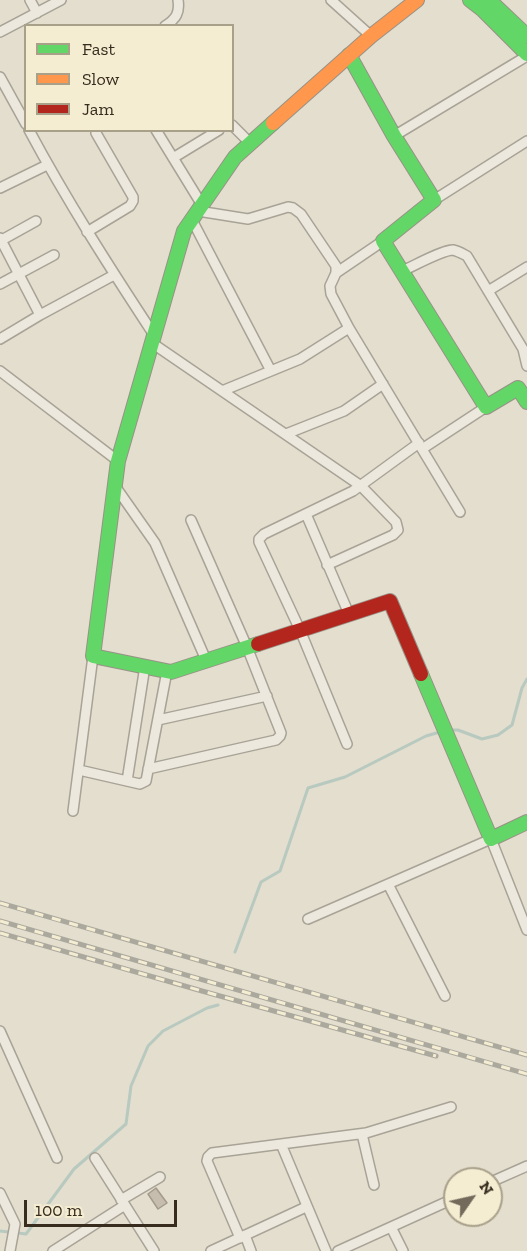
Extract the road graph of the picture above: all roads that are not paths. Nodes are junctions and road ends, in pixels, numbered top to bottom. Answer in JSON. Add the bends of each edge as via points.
{"nodes":[{"id":1,"x":30,"y":0,"type":"edge"},
{"id":2,"x":61,"y":0,"type":"edge"},
{"id":3,"x":178,"y":0,"type":"edge"},
{"id":4,"x":331,"y":0,"type":"edge"},
{"id":5,"x":417,"y":0,"type":"edge"},
{"id":6,"x":470,"y":0,"type":"edge"},
{"id":7,"x":489,"y":0,"type":"edge"},
{"id":8,"x":37,"y":13,"type":"junction"},
{"id":9,"x":169,"y":24,"type":"edge"},
{"id":10,"x":0,"y":32,"type":"edge"},
{"id":11,"x":370,"y":36,"type":"junction"},
{"id":12,"x":527,"y":36,"type":"edge"},
{"id":13,"x":349,"y":55,"type":"junction"},
{"id":14,"x":527,"y":55,"type":"edge"},
{"id":15,"x":0,"y":77,"type":"edge"},
{"id":16,"x":24,"y":120,"type":"edge"},
{"id":17,"x":234,"y":127,"type":"edge"},
{"id":18,"x":30,"y":132,"type":"edge"},
{"id":19,"x":38,"y":132,"type":"edge"},
{"id":20,"x":157,"y":132,"type":"edge"},
{"id":21,"x":216,"y":132,"type":"edge"},
{"id":22,"x":96,"y":133,"type":"dead end"},
{"id":23,"x":394,"y":136,"type":"junction"},
{"id":24,"x":34,"y":140,"type":"junction"},
{"id":25,"x":527,"y":141,"type":"edge"},
{"id":26,"x":250,"y":143,"type":"junction"},
{"id":27,"x":173,"y":158,"type":"junction"},
{"id":28,"x":47,"y":165,"type":"junction"},
{"id":29,"x":0,"y":188,"type":"edge"},
{"id":30,"x":434,"y":200,"type":"junction"},
{"id":31,"x":197,"y":212,"type":"junction"},
{"id":32,"x":36,"y":221,"type":"dead end"},
{"id":33,"x":87,"y":231,"type":"junction"},
{"id":34,"x":0,"y":240,"type":"edge"},
{"id":35,"x":383,"y":241,"type":"junction"},
{"id":36,"x":54,"y":255,"type":"dead end"},
{"id":37,"x":527,"y":267,"type":"edge"},
{"id":38,"x":402,"y":271,"type":"junction"},
{"id":39,"x":336,"y":273,"type":"junction"},
{"id":40,"x":19,"y":275,"type":"junction"},
{"id":41,"x":114,"y":275,"type":"junction"},
{"id":42,"x":0,"y":284,"type":"edge"},
{"id":43,"x":488,"y":291,"type":"junction"},
{"id":44,"x":40,"y":315,"type":"junction"},
{"id":45,"x":349,"y":328,"type":"junction"},
{"id":46,"x":0,"y":339,"type":"edge"},
{"id":47,"x":153,"y":339,"type":"junction"},
{"id":48,"x":527,"y":366,"type":"edge"},
{"id":49,"x":0,"y":371,"type":"edge"},
{"id":50,"x":271,"y":371,"type":"junction"},
{"id":51,"x":383,"y":384,"type":"junction"},
{"id":52,"x":522,"y":386,"type":"edge"},
{"id":53,"x":222,"y":391,"type":"junction"},
{"id":54,"x":527,"y":402,"type":"edge"},
{"id":55,"x":486,"y":407,"type":"junction"},
{"id":56,"x":286,"y":434,"type":"junction"},
{"id":57,"x":420,"y":446,"type":"junction"},
{"id":58,"x":118,"y":461,"type":"junction"},
{"id":59,"x":115,"y":486,"type":"junction"},
{"id":60,"x":361,"y":486,"type":"junction"},
{"id":61,"x":460,"y":512,"type":"dead end"},
{"id":62,"x":306,"y":514,"type":"junction"},
{"id":63,"x":191,"y":520,"type":"dead end"},
{"id":64,"x":327,"y":565,"type":"junction"},
{"id":65,"x":349,"y":614,"type":"junction"},
{"id":66,"x":300,"y":630,"type":"junction"},
{"id":67,"x":247,"y":647,"type":"junction"},
{"id":68,"x":93,"y":656,"type":"junction"},
{"id":69,"x":206,"y":660,"type":"junction"},
{"id":70,"x":145,"y":666,"type":"junction"},
{"id":71,"x":167,"y":671,"type":"junction"},
{"id":72,"x":267,"y":696,"type":"junction"},
{"id":73,"x":158,"y":720,"type":"junction"},
{"id":74,"x":346,"y":744,"type":"dead end"},
{"id":75,"x":148,"y":769,"type":"junction"},
{"id":76,"x":79,"y":770,"type":"junction"},
{"id":77,"x":127,"y":781,"type":"junction"},
{"id":78,"x":73,"y":811,"type":"dead end"},
{"id":79,"x":527,"y":822,"type":"edge"},
{"id":80,"x":491,"y":839,"type":"junction"},
{"id":81,"x":388,"y":884,"type":"junction"},
{"id":82,"x":308,"y":919,"type":"dead end"},
{"id":83,"x":527,"y":930,"type":"edge"},
{"id":84,"x":445,"y":996,"type":"dead end"},
{"id":85,"x":0,"y":1031,"type":"edge"},
{"id":86,"x":451,"y":1107,"type":"dead end"},
{"id":87,"x":362,"y":1134,"type":"junction"},
{"id":88,"x":280,"y":1144,"type":"junction"},
{"id":89,"x":57,"y":1158,"type":"dead end"},
{"id":90,"x":95,"y":1158,"type":"dead end"},
{"id":91,"x":527,"y":1166,"type":"edge"},
{"id":92,"x":160,"y":1177,"type":"dead end"},
{"id":93,"x":503,"y":1177,"type":"edge"},
{"id":94,"x":374,"y":1185,"type":"dead end"},
{"id":95,"x":0,"y":1193,"type":"edge"},
{"id":96,"x":123,"y":1202,"type":"junction"},
{"id":97,"x":443,"y":1203,"type":"edge"},
{"id":98,"x":306,"y":1207,"type":"junction"},
{"id":99,"x":391,"y":1227,"type":"junction"},
{"id":100,"x":242,"y":1237,"type":"junction"},
{"id":101,"x":10,"y":1251,"type":"edge"},
{"id":102,"x":54,"y":1251,"type":"edge"},
{"id":103,"x":154,"y":1251,"type":"edge"},
{"id":104,"x":211,"y":1251,"type":"edge"},
{"id":105,"x":251,"y":1251,"type":"edge"},
{"id":106,"x":326,"y":1251,"type":"edge"},
{"id":107,"x":338,"y":1251,"type":"edge"},
{"id":108,"x":403,"y":1251,"type":"edge"}],
"edges":[{"from":1,"to":8,"type":"street"},
{"from":2,"to":8,"type":"street"},
{"from":3,"to":9,"type":"street","via":[[178,14]]},
{"from":4,"to":11,"type":"street"},
{"from":5,"to":11,"type":"street"},
{"from":6,"to":14,"type":"street"},
{"from":7,"to":12,"type":"street"},
{"from":8,"to":10,"type":"street"},
{"from":11,"to":13,"type":"street"},
{"from":13,"to":23,"type":"street"},
{"from":13,"to":26,"type":"street"},
{"from":14,"to":23,"type":"street"},
{"from":15,"to":16,"type":"street"},
{"from":17,"to":26,"type":"street"},
{"from":18,"to":24,"type":"street"},
{"from":19,"to":24,"type":"street"},
{"from":20,"to":27,"type":"street"},
{"from":21,"to":27,"type":"street"},
{"from":22,"to":33,"type":"street","via":[[133,201]]},
{"from":23,"to":30,"type":"street"},
{"from":24,"to":28,"type":"street"},
{"from":25,"to":30,"type":"street"},
{"from":26,"to":31,"type":"street","via":[[235,157]]},
{"from":27,"to":31,"type":"street"},
{"from":28,"to":29,"type":"street"},
{"from":28,"to":33,"type":"street"},
{"from":30,"to":35,"type":"street"},
{"from":31,"to":39,"type":"street","via":[[248,219],[293,208],[336,266]]},
{"from":31,"to":47,"type":"street","via":[[184,231]]},
{"from":31,"to":50,"type":"street"},
{"from":32,"to":34,"type":"street"},
{"from":33,"to":41,"type":"street"},
{"from":34,"to":40,"type":"street"},
{"from":35,"to":38,"type":"street"},
{"from":35,"to":39,"type":"street"},
{"from":36,"to":40,"type":"street"},
{"from":37,"to":43,"type":"street"},
{"from":38,"to":43,"type":"street","via":[[453,250],[467,256]]},
{"from":38,"to":55,"type":"street"},
{"from":39,"to":45,"type":"street","via":[[330,290]]},
{"from":40,"to":42,"type":"street"},
{"from":40,"to":44,"type":"street"},
{"from":41,"to":44,"type":"street"},
{"from":41,"to":47,"type":"street"},
{"from":43,"to":48,"type":"street","via":[[523,349]]},
{"from":44,"to":46,"type":"street"},
{"from":45,"to":50,"type":"street","via":[[300,359]]},
{"from":45,"to":51,"type":"street"},
{"from":47,"to":53,"type":"street"},
{"from":47,"to":58,"type":"street"},
{"from":49,"to":58,"type":"street"},
{"from":50,"to":53,"type":"street"},
{"from":51,"to":56,"type":"street","via":[[344,411]]},
{"from":51,"to":57,"type":"street"},
{"from":52,"to":54,"type":"street"},
{"from":52,"to":55,"type":"street"},
{"from":53,"to":56,"type":"street"},
{"from":55,"to":57,"type":"street"},
{"from":56,"to":60,"type":"street"},
{"from":57,"to":60,"type":"street"},
{"from":57,"to":61,"type":"street"},
{"from":58,"to":59,"type":"street"},
{"from":59,"to":68,"type":"street"},
{"from":59,"to":69,"type":"street","via":[[154,543]]},
{"from":60,"to":62,"type":"street"},
{"from":60,"to":64,"type":"street","via":[[396,522],[398,530]]},
{"from":62,"to":64,"type":"street"},
{"from":62,"to":66,"type":"street","via":[[259,538]]},
{"from":63,"to":67,"type":"street"},
{"from":64,"to":65,"type":"street"},
{"from":65,"to":66,"type":"street"},
{"from":65,"to":80,"type":"street","via":[[390,601]]},
{"from":66,"to":67,"type":"street"},
{"from":66,"to":74,"type":"street"},
{"from":67,"to":69,"type":"street"},
{"from":67,"to":72,"type":"street"},
{"from":68,"to":70,"type":"street"},
{"from":68,"to":76,"type":"street"},
{"from":69,"to":71,"type":"street"},
{"from":70,"to":71,"type":"street"},
{"from":70,"to":77,"type":"street"},
{"from":71,"to":73,"type":"street"},
{"from":72,"to":73,"type":"street"},
{"from":72,"to":75,"type":"street","via":[[281,733],[276,740]]},
{"from":73,"to":75,"type":"street"},
{"from":75,"to":77,"type":"street","via":[[143,783]]},
{"from":76,"to":77,"type":"street"},
{"from":76,"to":78,"type":"street"},
{"from":79,"to":80,"type":"street"},
{"from":80,"to":81,"type":"street"},
{"from":80,"to":83,"type":"street"},
{"from":81,"to":82,"type":"street"},
{"from":81,"to":84,"type":"street"},
{"from":85,"to":89,"type":"street"},
{"from":86,"to":87,"type":"street"},
{"from":87,"to":88,"type":"street"},
{"from":87,"to":94,"type":"street"},
{"from":88,"to":98,"type":"street"},
{"from":88,"to":100,"type":"street","via":[[212,1153],[208,1157]]},
{"from":90,"to":96,"type":"street"},
{"from":91,"to":93,"type":"street"},
{"from":92,"to":96,"type":"street"},
{"from":95,"to":101,"type":"street","via":[[15,1224]]},
{"from":96,"to":102,"type":"street"},
{"from":96,"to":103,"type":"street"},
{"from":97,"to":99,"type":"street"},
{"from":98,"to":100,"type":"street"},
{"from":98,"to":106,"type":"street"},
{"from":99,"to":107,"type":"street"},
{"from":99,"to":108,"type":"street"},
{"from":100,"to":104,"type":"street"},
{"from":100,"to":105,"type":"street"}]}
